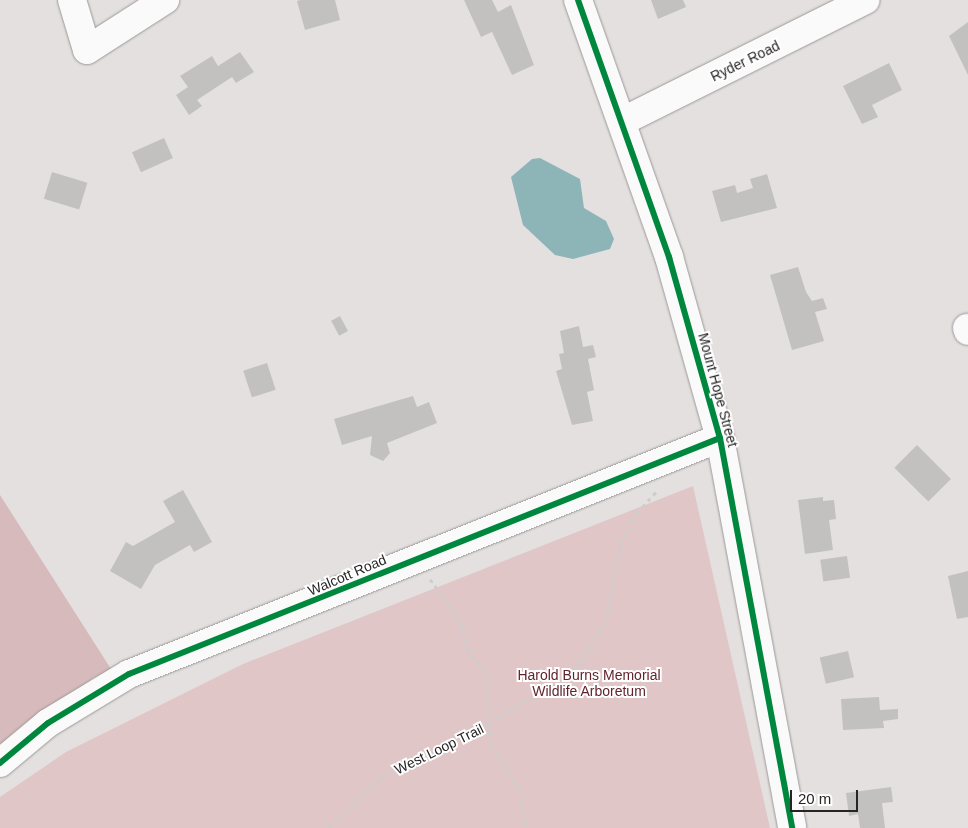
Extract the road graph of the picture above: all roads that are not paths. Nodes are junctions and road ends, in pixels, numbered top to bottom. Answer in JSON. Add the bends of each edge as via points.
{"nodes":[{"id":1,"x":72,"y":0,"type":"edge"},
{"id":2,"x":165,"y":0,"type":"edge"},
{"id":3,"x":578,"y":0,"type":"edge"},
{"id":4,"x":866,"y":0,"type":"edge"},
{"id":5,"x":623,"y":121,"type":"junction"},
{"id":6,"x":720,"y":438,"type":"junction"},
{"id":7,"x":0,"y":763,"type":"edge"},
{"id":8,"x":792,"y":828,"type":"edge"}],
"edges":[{"from":1,"to":2,"type":"street","via":[[88,50]]},
{"from":3,"to":5,"type":"street","name":"Mount Hope Street"},
{"from":4,"to":5,"type":"street","name":"Ryder Road"},
{"from":5,"to":6,"type":"street","name":"Mount Hope Street","via":[[670,256]]},
{"from":6,"to":7,"type":"street","name":"Walcott Road","via":[[130,674],[48,723]]},
{"from":6,"to":8,"type":"street","name":"Mount Hope Street"}]}
